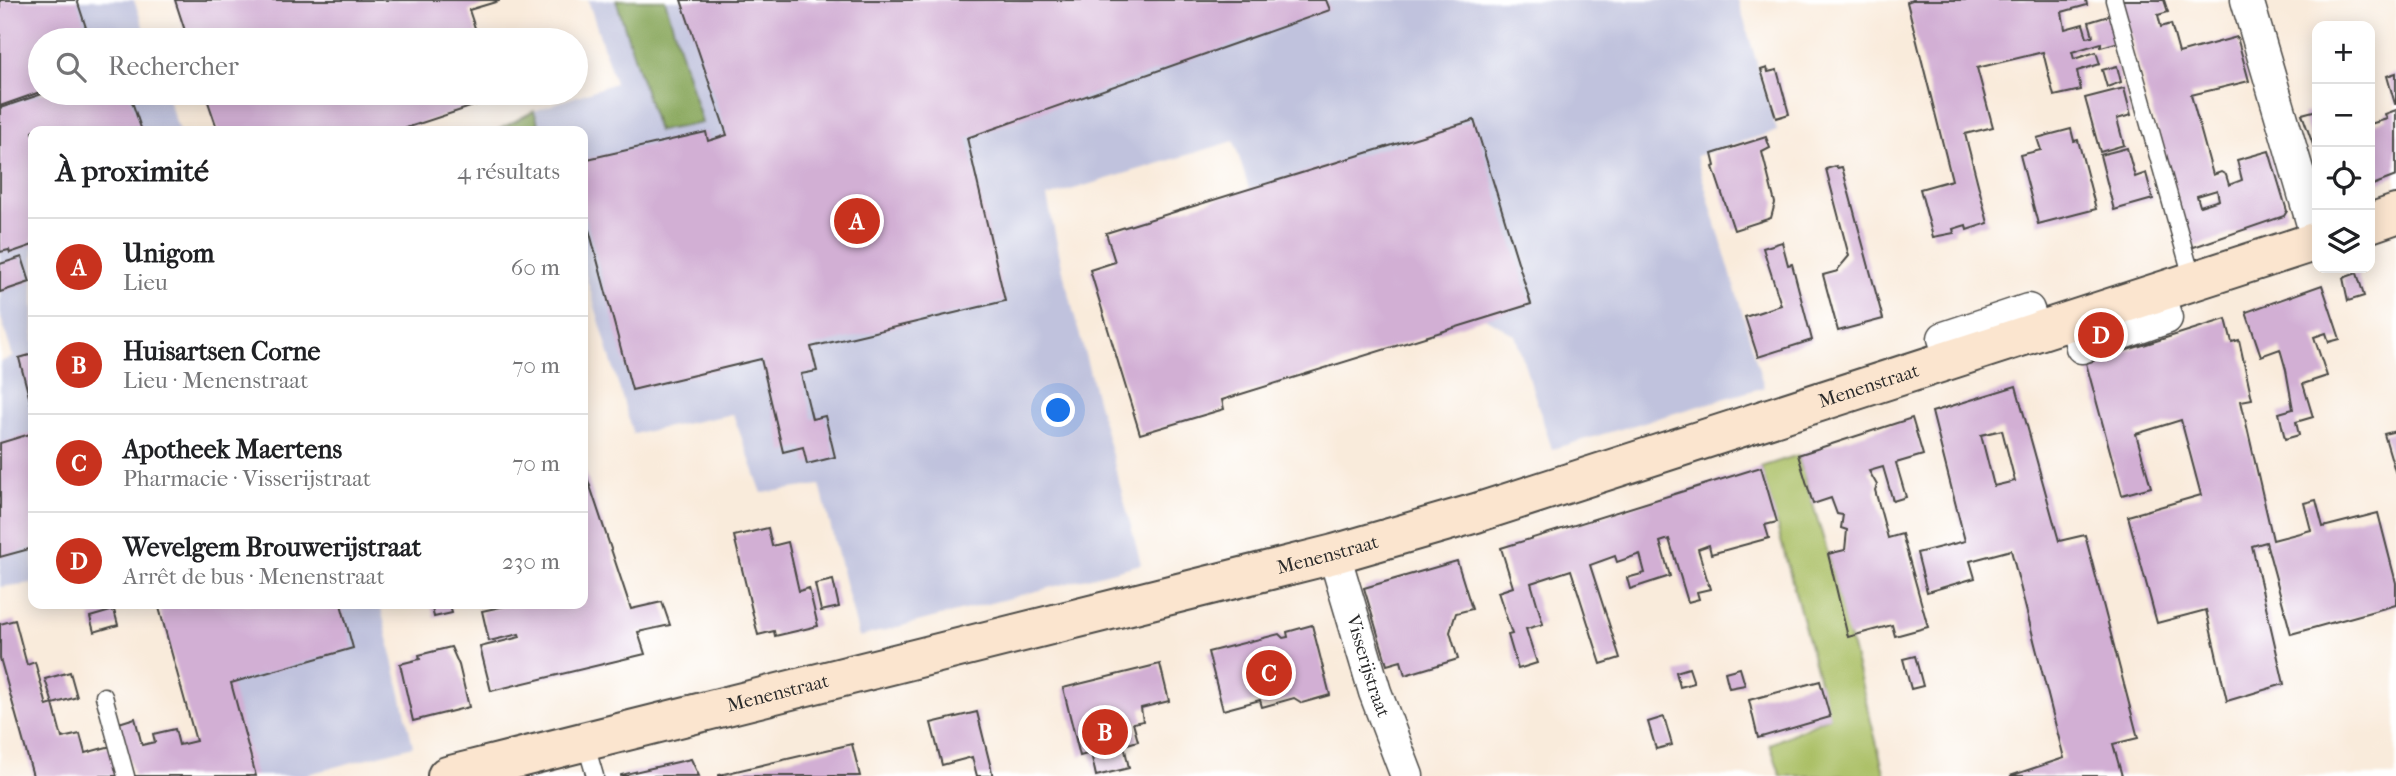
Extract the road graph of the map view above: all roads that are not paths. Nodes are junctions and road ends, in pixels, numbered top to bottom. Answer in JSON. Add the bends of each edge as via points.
{"nodes":[{"id":1,"x":2114,"y":0,"type":"edge"},
{"id":2,"x":2248,"y":0,"type":"edge"},
{"id":3,"x":2396,"y":214,"type":"edge"},
{"id":4,"x":2375,"y":221,"type":"edge"},
{"id":5,"x":2312,"y":223,"type":"edge"},
{"id":6,"x":2312,"y":242,"type":"edge"},
{"id":7,"x":2193,"y":281,"type":"junction"},
{"id":8,"x":1334,"y":554,"type":"junction"},
{"id":9,"x":104,"y":696,"type":"dead end"},
{"id":10,"x":590,"y":759,"type":"edge"},
{"id":11,"x":126,"y":776,"type":"edge"},
{"id":12,"x":447,"y":776,"type":"edge"},
{"id":13,"x":516,"y":776,"type":"edge"},
{"id":14,"x":552,"y":776,"type":"edge"},
{"id":15,"x":1407,"y":776,"type":"edge"}],
"edges":[{"from":1,"to":7,"type":"lane"},
{"from":2,"to":5,"type":"street"},
{"from":3,"to":4,"type":"main road"},
{"from":6,"to":7,"type":"main road","name":"Menenstraat"},
{"from":7,"to":8,"type":"main road","name":"Menenstraat","via":[[1488,509]]},
{"from":8,"to":10,"type":"main road","name":"Menenstraat"},
{"from":8,"to":15,"type":"street","name":"Visserijstraat","via":[[1375,692]]},
{"from":9,"to":11,"type":"lane"},
{"from":10,"to":12,"type":"main road","name":"Menenstraat"},
{"from":13,"to":14,"type":"street","via":[[548,768]]}]}
